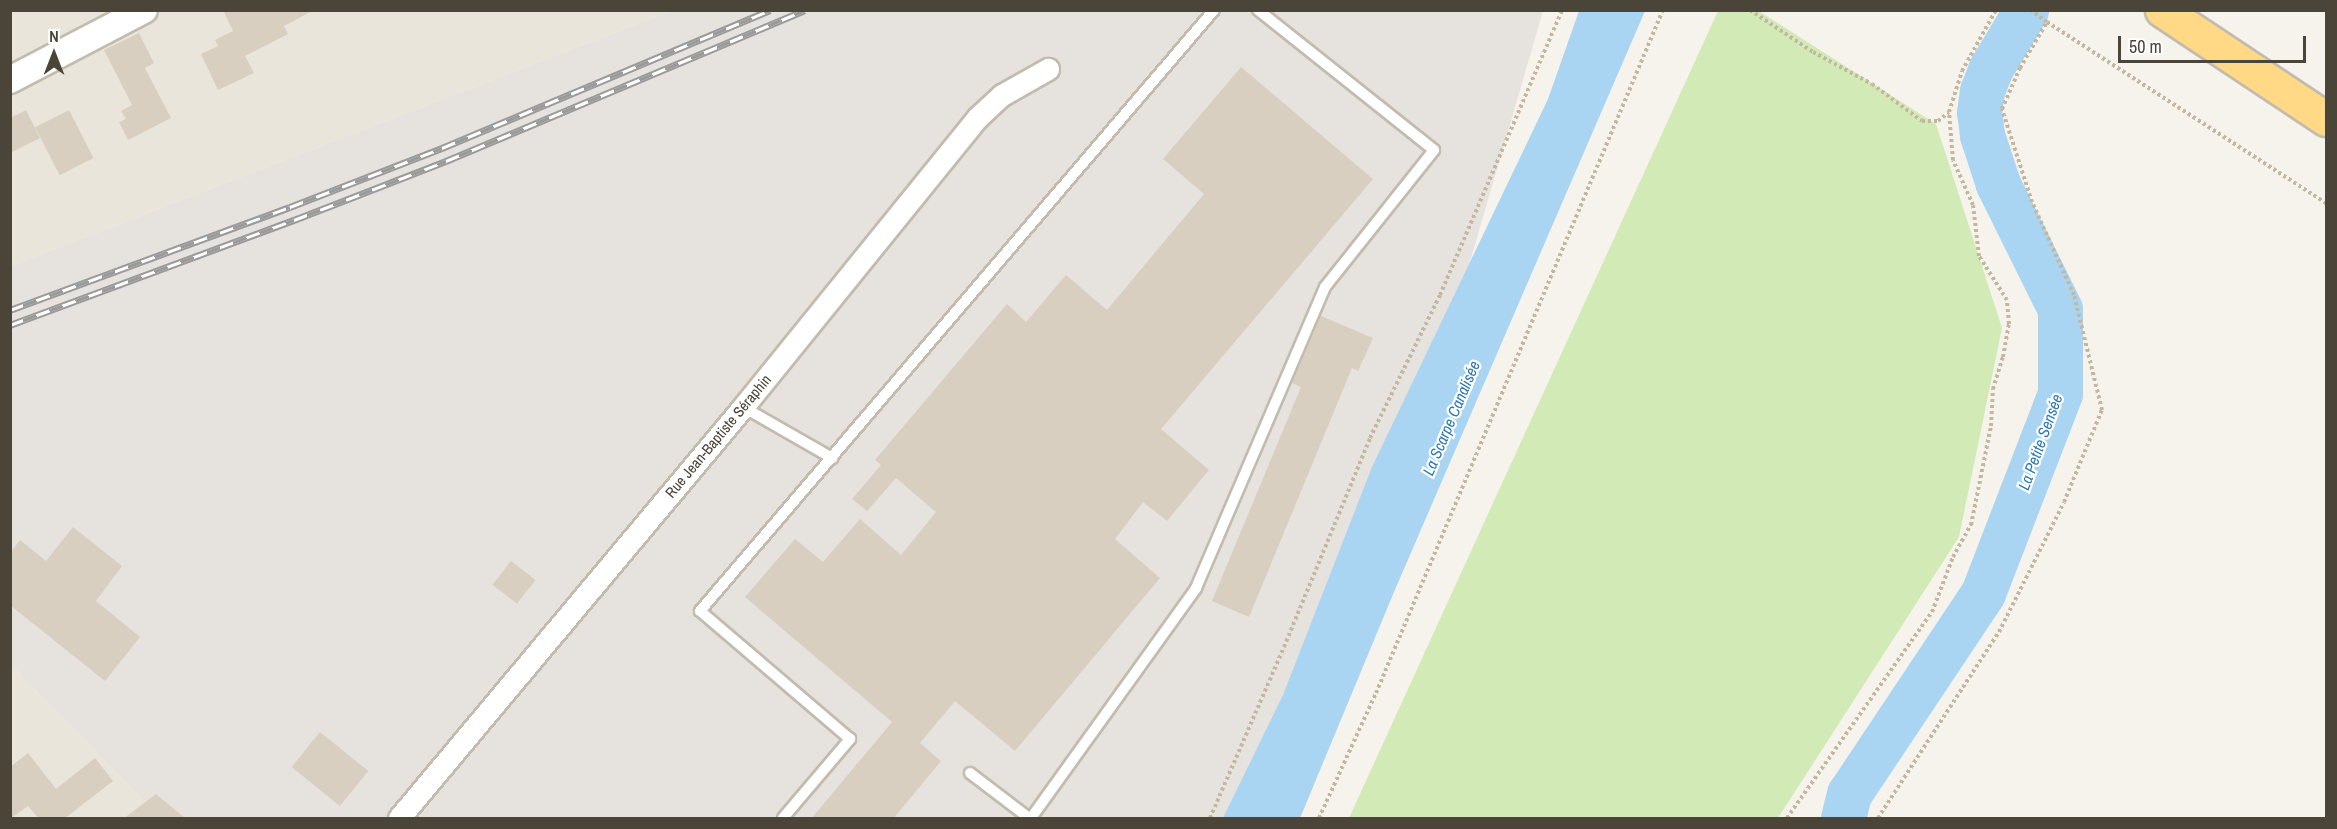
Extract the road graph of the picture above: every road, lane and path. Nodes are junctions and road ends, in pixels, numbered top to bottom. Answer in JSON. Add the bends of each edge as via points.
{"nodes":[{"id":1,"x":144,"y":10,"type":"edge"},
{"id":2,"x":1214,"y":10,"type":"edge"},
{"id":3,"x":1258,"y":10,"type":"edge"},
{"id":4,"x":1562,"y":10,"type":"edge"},
{"id":5,"x":1663,"y":10,"type":"edge"},
{"id":6,"x":1750,"y":10,"type":"edge"},
{"id":7,"x":1995,"y":10,"type":"edge"},
{"id":8,"x":2031,"y":10,"type":"edge"},
{"id":9,"x":2162,"y":10,"type":"edge"},
{"id":10,"x":2202,"y":10,"type":"edge"},
{"id":11,"x":2047,"y":21,"type":"junction"},
{"id":12,"x":1048,"y":69,"type":"dead end"},
{"id":13,"x":10,"y":80,"type":"edge"},
{"id":14,"x":2326,"y":94,"type":"edge"},
{"id":15,"x":1949,"y":112,"type":"junction"},
{"id":16,"x":2326,"y":120,"type":"edge"},
{"id":17,"x":2326,"y":203,"type":"edge"},
{"id":18,"x":743,"y":407,"type":"junction"},
{"id":19,"x":832,"y":458,"type":"junction"},
{"id":20,"x":970,"y":773,"type":"dead end"},
{"id":21,"x":399,"y":819,"type":"edge"},
{"id":22,"x":783,"y":819,"type":"edge"},
{"id":23,"x":1030,"y":819,"type":"edge"},
{"id":24,"x":1210,"y":819,"type":"edge"},
{"id":25,"x":1319,"y":819,"type":"edge"},
{"id":26,"x":1787,"y":819,"type":"edge"},
{"id":27,"x":1878,"y":819,"type":"edge"}],
"edges":[{"from":1,"to":13,"type":"street"},
{"from":2,"to":19,"type":"lane"},
{"from":3,"to":23,"type":"lane","via":[[1434,150],[1325,286],[1196,588]]},
{"from":4,"to":24,"type":"path","via":[[1440,295],[1370,438]]},
{"from":5,"to":25,"type":"path","via":[[1376,693]]},
{"from":6,"to":15,"type":"path","via":[[1803,46],[1872,84],[1922,121],[1938,121]]},
{"from":7,"to":15,"type":"path","via":[[1962,71]]},
{"from":8,"to":11,"type":"path"},
{"from":9,"to":16,"type":"highway"},
{"from":10,"to":14,"type":"highway"},
{"from":11,"to":17,"type":"path"},
{"from":11,"to":27,"type":"path","via":[[2002,109],[2032,202],[2074,295],[2102,410],[2064,502],[1999,632]]},
{"from":12,"to":18,"type":"street","name":"Rue Jean-Baptiste Séraphin","via":[[987,106]]},
{"from":15,"to":26,"type":"path","via":[[1953,160],[1973,205],[1979,256],[2007,300],[2009,324],[1993,389],[1991,426],[1971,525],[1953,557],[1932,612]]},
{"from":18,"to":19,"type":"lane"},
{"from":18,"to":21,"type":"street","name":"Rue Jean-Baptiste Séraphin"},
{"from":19,"to":22,"type":"lane","via":[[700,611],[850,739]]},
{"from":20,"to":23,"type":"lane"}]}
